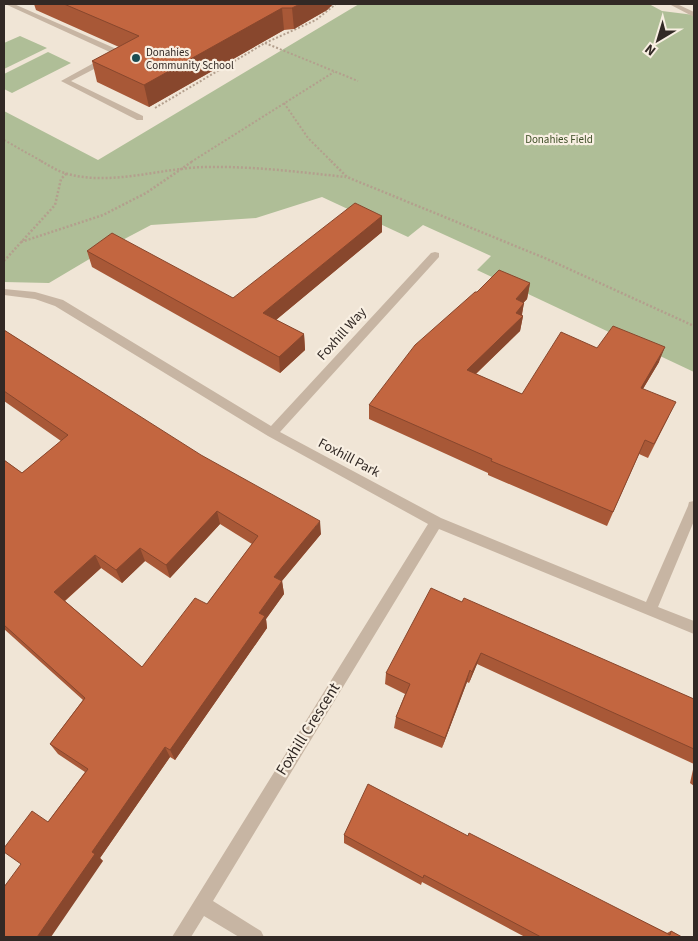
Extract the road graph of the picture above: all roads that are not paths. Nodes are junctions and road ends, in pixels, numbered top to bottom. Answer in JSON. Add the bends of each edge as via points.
{"nodes":[{"id":1,"x":9,"y":4,"type":"edge"},
{"id":2,"x":672,"y":4,"type":"edge"},
{"id":3,"x":694,"y":15,"type":"edge"},
{"id":4,"x":140,"y":118,"type":"road end"},
{"id":5,"x":435,"y":254,"type":"dead end"},
{"id":6,"x":4,"y":292,"type":"edge"},
{"id":7,"x":272,"y":433,"type":"junction"},
{"id":8,"x":694,"y":506,"type":"edge"},
{"id":9,"x":436,"y":522,"type":"junction"},
{"id":10,"x":650,"y":609,"type":"junction"},
{"id":11,"x":694,"y":628,"type":"edge"},
{"id":12,"x":201,"y":904,"type":"junction"},
{"id":13,"x":181,"y":937,"type":"edge"},
{"id":14,"x":255,"y":937,"type":"edge"}],
"edges":[{"from":1,"to":4,"type":"street","via":[[118,53],[65,81]]},
{"from":2,"to":3,"type":"street"},
{"from":5,"to":7,"type":"street","name":"Foxhill Way"},
{"from":6,"to":7,"type":"street","name":"Foxhill Park","via":[[59,303]]},
{"from":7,"to":9,"type":"street","name":"Foxhill Park"},
{"from":8,"to":10,"type":"street"},
{"from":9,"to":10,"type":"street","name":"Foxhill Park"},
{"from":9,"to":12,"type":"street","name":"Foxhill Crescent"},
{"from":10,"to":11,"type":"street","name":"Foxhill Park"},
{"from":12,"to":13,"type":"street","name":"Foxhill Crescent"},
{"from":12,"to":14,"type":"street"}]}
